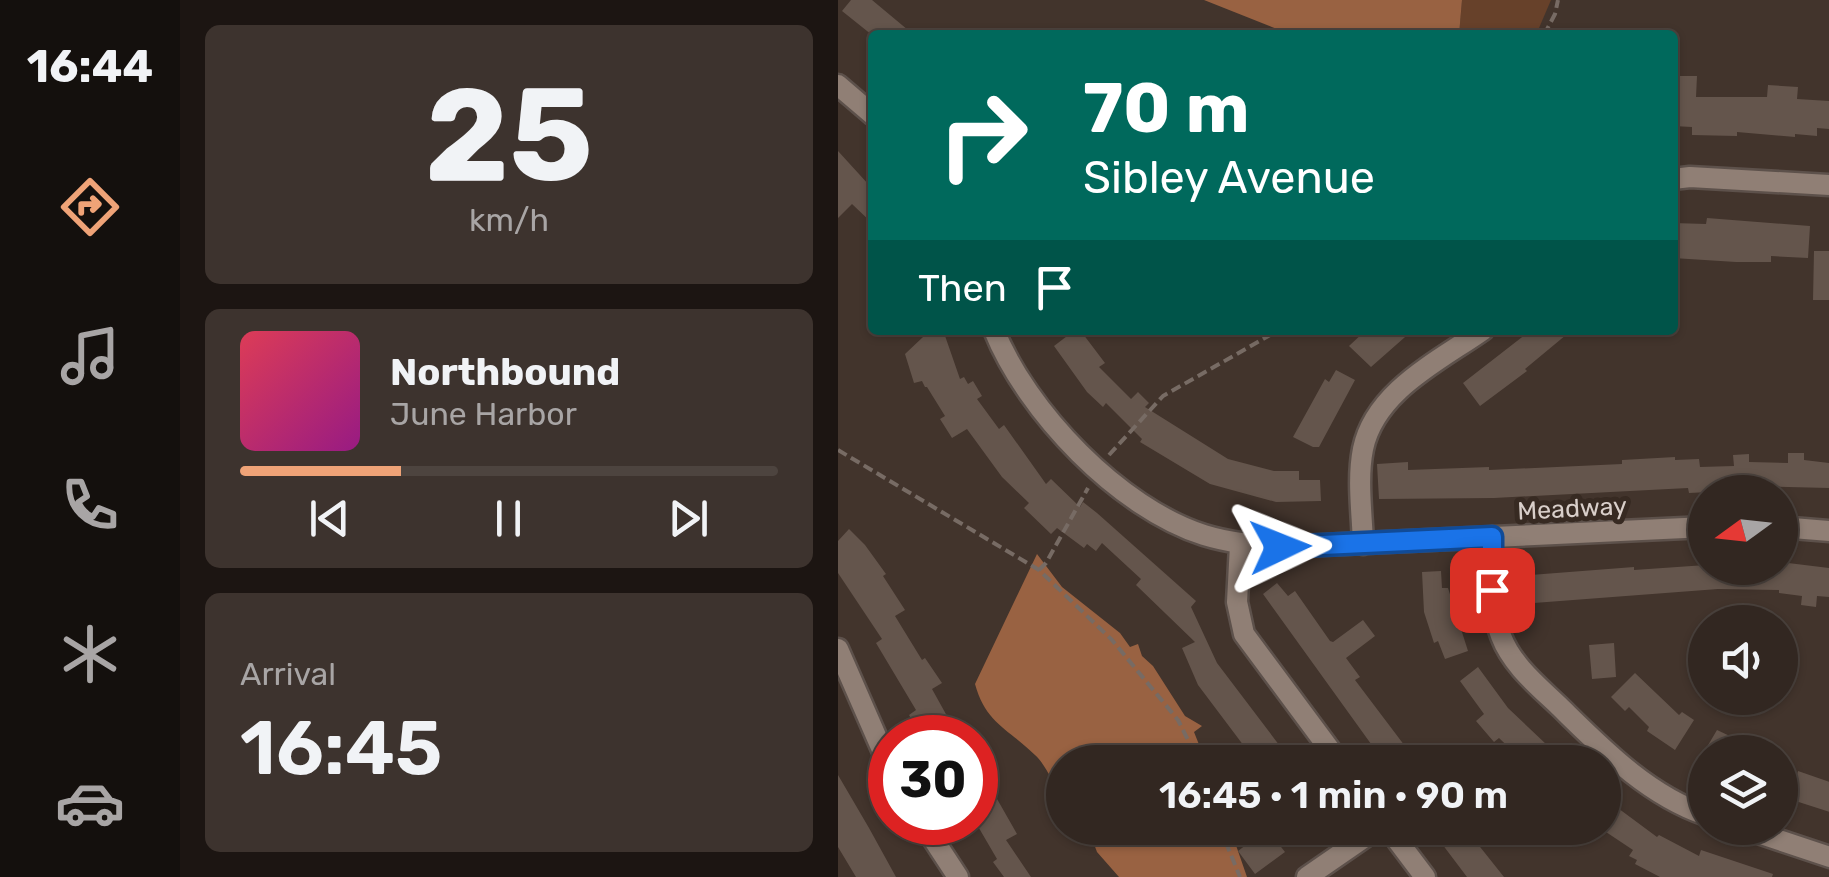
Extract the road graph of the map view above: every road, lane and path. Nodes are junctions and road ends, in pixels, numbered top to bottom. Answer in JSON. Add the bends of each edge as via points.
{"nodes":[{"id":1,"x":1558,"y":0,"type":"edge"},
{"id":2,"x":1547,"y":30,"type":"edge"},
{"id":3,"x":838,"y":85,"type":"edge"},
{"id":4,"x":868,"y":111,"type":"edge"},
{"id":5,"x":1678,"y":178,"type":"edge"},
{"id":6,"x":1830,"y":185,"type":"edge"},
{"id":7,"x":997,"y":335,"type":"edge"},
{"id":8,"x":1269,"y":335,"type":"edge"},
{"id":9,"x":1476,"y":335,"type":"edge"},
{"id":10,"x":838,"y":450,"type":"edge"},
{"id":11,"x":1099,"y":471,"type":"junction"},
{"id":12,"x":1688,"y":527,"type":"edge"},
{"id":13,"x":1798,"y":529,"type":"edge"},
{"id":14,"x":1830,"y":532,"type":"edge"},
{"id":15,"x":1492,"y":537,"type":"junction"},
{"id":16,"x":1240,"y":544,"type":"junction"},
{"id":17,"x":1364,"y":544,"type":"junction"},
{"id":18,"x":1039,"y":570,"type":"junction"},
{"id":19,"x":838,"y":649,"type":"edge"},
{"id":20,"x":868,"y":718,"type":"edge"},
{"id":21,"x":1190,"y":745,"type":"edge"},
{"id":22,"x":1326,"y":745,"type":"edge"},
{"id":23,"x":1688,"y":806,"type":"edge"},
{"id":24,"x":937,"y":845,"type":"edge"},
{"id":25,"x":1227,"y":845,"type":"edge"},
{"id":26,"x":1354,"y":845,"type":"edge"},
{"id":27,"x":1401,"y":845,"type":"edge"},
{"id":28,"x":1794,"y":845,"type":"edge"},
{"id":29,"x":1830,"y":857,"type":"edge"},
{"id":30,"x":958,"y":877,"type":"edge"},
{"id":31,"x":1240,"y":877,"type":"edge"},
{"id":32,"x":1308,"y":877,"type":"edge"},
{"id":33,"x":1425,"y":877,"type":"edge"}],
"edges":[{"from":1,"to":2,"type":"path"},
{"from":3,"to":4,"type":"street"},
{"from":5,"to":6,"type":"street"},
{"from":7,"to":11,"type":"street","name":"Meadway","via":[[1042,412]]},
{"from":8,"to":11,"type":"path","via":[[1164,396]]},
{"from":9,"to":17,"type":"street","via":[[1408,382],[1376,417],[1363,450]]},
{"from":10,"to":18,"type":"path"},
{"from":11,"to":16,"type":"street","name":"Meadway","via":[[1200,534]]},
{"from":11,"to":18,"type":"path"},
{"from":12,"to":15,"type":"street","name":"Meadway"},
{"from":13,"to":14,"type":"street"},
{"from":15,"to":17,"type":"street","name":"Meadway"},
{"from":15,"to":23,"type":"street","via":[[1495,615],[1520,669],[1639,780]]},
{"from":16,"to":17,"type":"street","name":"Meadway"},
{"from":16,"to":22,"type":"street","via":[[1237,602],[1244,634]]},
{"from":18,"to":21,"type":"path","via":[[1112,640]]},
{"from":19,"to":20,"type":"street"},
{"from":24,"to":30,"type":"street"},
{"from":25,"to":31,"type":"path"},
{"from":26,"to":32,"type":"street"},
{"from":27,"to":33,"type":"street"},
{"from":28,"to":29,"type":"street"}]}
